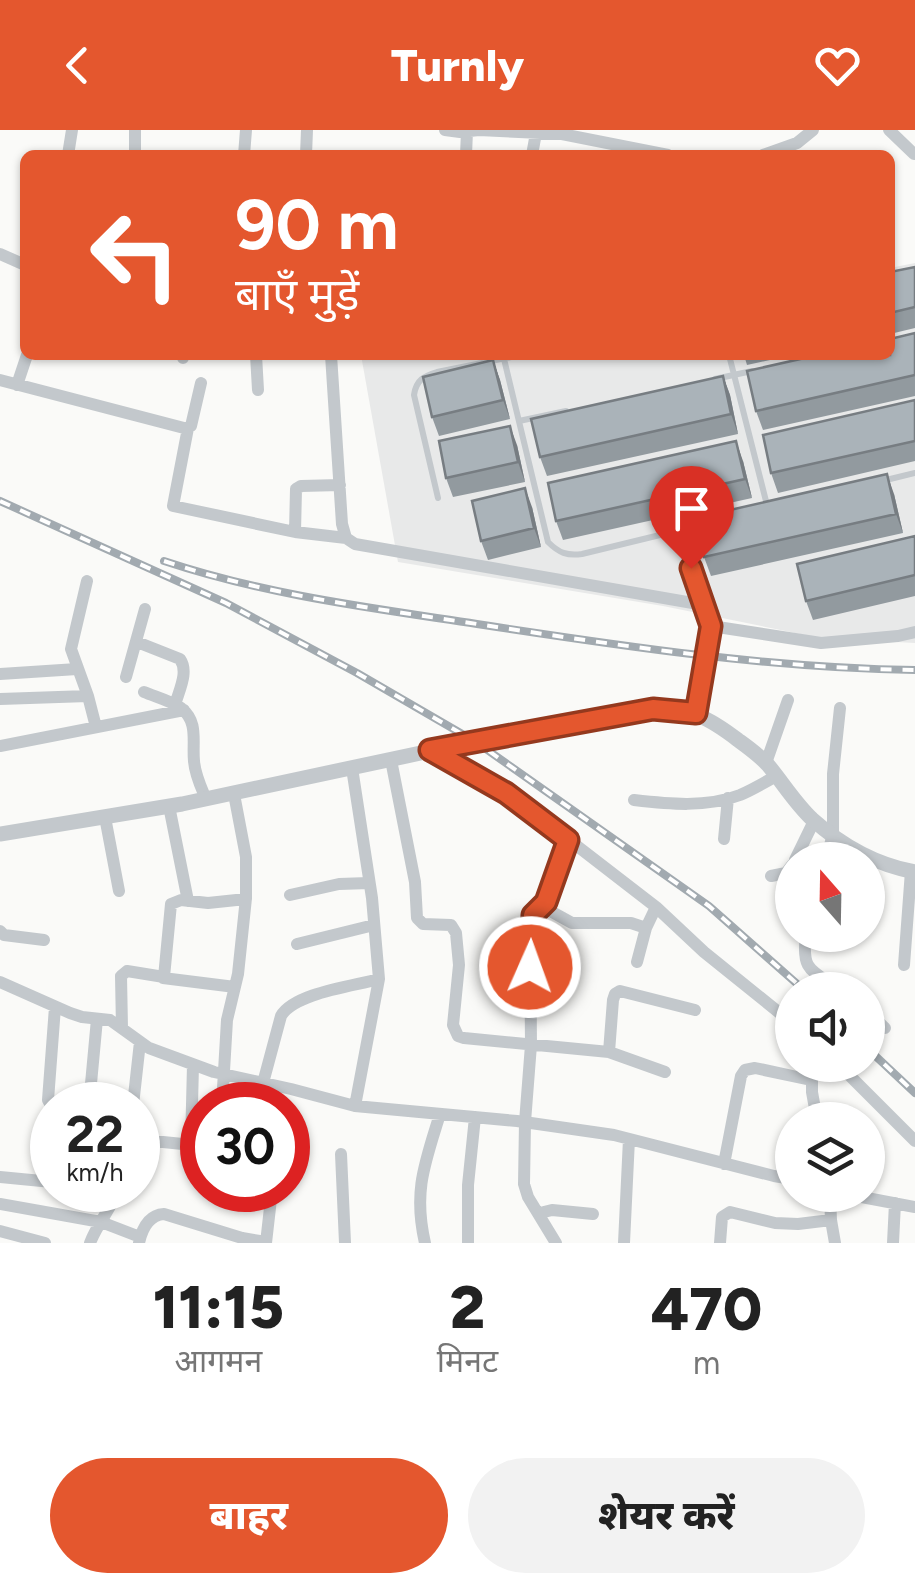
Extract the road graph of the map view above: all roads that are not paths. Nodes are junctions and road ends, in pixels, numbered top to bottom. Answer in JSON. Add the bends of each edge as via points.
{"nodes":[{"id":1,"x":445,"y":130,"type":"edge"},
{"id":2,"x":479,"y":130,"type":"edge"},
{"id":3,"x":814,"y":130,"type":"edge"},
{"id":4,"x":889,"y":130,"type":"edge"},
{"id":5,"x":467,"y":131,"type":"edge"},
{"id":6,"x":536,"y":133,"type":"junction"},
{"id":7,"x":533,"y":150,"type":"edge"},
{"id":8,"x":631,"y":150,"type":"edge"},
{"id":9,"x":793,"y":150,"type":"edge"},
{"id":10,"x":914,"y":154,"type":"edge"},
{"id":11,"x":25,"y":360,"type":"edge"},
{"id":12,"x":256,"y":360,"type":"edge"},
{"id":13,"x":331,"y":360,"type":"edge"},
{"id":14,"x":494,"y":360,"type":"edge"},
{"id":15,"x":504,"y":360,"type":"edge"},
{"id":16,"x":730,"y":360,"type":"edge"},
{"id":17,"x":753,"y":370,"type":"edge"},
{"id":18,"x":734,"y":374,"type":"junction"},
{"id":19,"x":0,"y":380,"type":"edge"},
{"id":20,"x":698,"y":382,"type":"edge"},
{"id":21,"x":202,"y":383,"type":"dead end"},
{"id":22,"x":18,"y":384,"type":"junction"},
{"id":23,"x":258,"y":390,"type":"dead end"},
{"id":24,"x":572,"y":410,"type":"edge"},
{"id":25,"x":518,"y":421,"type":"junction"},
{"id":26,"x":188,"y":428,"type":"junction"},
{"id":27,"x":915,"y":474,"type":"edge"},
{"id":28,"x":878,"y":482,"type":"edge"},
{"id":29,"x":340,"y":485,"type":"junction"},
{"id":30,"x":438,"y":498,"type":"dead end"},
{"id":31,"x":768,"y":509,"type":"edge"},
{"id":32,"x":714,"y":522,"type":"edge"},
{"id":33,"x":678,"y":530,"type":"junction"},
{"id":34,"x":295,"y":532,"type":"junction"},
{"id":35,"x":346,"y":538,"type":"junction"},
{"id":36,"x":87,"y":581,"type":"dead end"},
{"id":37,"x":704,"y":605,"type":"junction"},
{"id":38,"x":145,"y":609,"type":"dead end"},
{"id":39,"x":711,"y":626,"type":"junction"},
{"id":40,"x":915,"y":632,"type":"edge"},
{"id":41,"x":137,"y":642,"type":"junction"},
{"id":42,"x":77,"y":669,"type":"junction"},
{"id":43,"x":0,"y":674,"type":"edge"},
{"id":44,"x":126,"y":677,"type":"dead end"},
{"id":45,"x":144,"y":692,"type":"dead end"},
{"id":46,"x":88,"y":696,"type":"junction"},
{"id":47,"x":0,"y":699,"type":"edge"},
{"id":48,"x":788,"y":700,"type":"dead end"},
{"id":49,"x":180,"y":708,"type":"junction"},
{"id":50,"x":840,"y":708,"type":"dead end"},
{"id":51,"x":696,"y":713,"type":"junction"},
{"id":52,"x":96,"y":727,"type":"junction"},
{"id":53,"x":0,"y":746,"type":"edge"},
{"id":54,"x":430,"y":750,"type":"junction"},
{"id":55,"x":391,"y":760,"type":"junction"},
{"id":56,"x":352,"y":768,"type":"junction"},
{"id":57,"x":771,"y":770,"type":"junction"},
{"id":58,"x":234,"y":794,"type":"junction"},
{"id":59,"x":728,"y":798,"type":"junction"},
{"id":60,"x":206,"y":799,"type":"junction"},
{"id":61,"x":634,"y":800,"type":"dead end"},
{"id":62,"x":169,"y":806,"type":"junction"},
{"id":63,"x":106,"y":816,"type":"junction"},
{"id":64,"x":814,"y":821,"type":"junction"},
{"id":65,"x":0,"y":834,"type":"edge"},
{"id":66,"x":833,"y":834,"type":"junction"},
{"id":67,"x":724,"y":839,"type":"dead end"},
{"id":68,"x":568,"y":840,"type":"junction"},
{"id":69,"x":804,"y":842,"type":"edge"},
{"id":70,"x":831,"y":842,"type":"edge"},
{"id":71,"x":913,"y":871,"type":"edge"},
{"id":72,"x":775,"y":875,"type":"edge"},
{"id":73,"x":771,"y":876,"type":"dead end"},
{"id":74,"x":369,"y":883,"type":"junction"},
{"id":75,"x":119,"y":890,"type":"dead end"},
{"id":76,"x":290,"y":895,"type":"dead end"},
{"id":77,"x":246,"y":900,"type":"junction"},
{"id":78,"x":188,"y":901,"type":"junction"},
{"id":79,"x":543,"y":907,"type":"junction"},
{"id":80,"x":656,"y":907,"type":"junction"},
{"id":81,"x":374,"y":925,"type":"junction"},
{"id":82,"x":646,"y":928,"type":"junction"},
{"id":83,"x":0,"y":931,"type":"edge"},
{"id":84,"x":44,"y":940,"type":"dead end"},
{"id":85,"x":297,"y":944,"type":"dead end"},
{"id":86,"x":637,"y":962,"type":"dead end"},
{"id":87,"x":904,"y":965,"type":"dead end"},
{"id":88,"x":163,"y":978,"type":"junction"},
{"id":89,"x":379,"y":979,"type":"junction"},
{"id":90,"x":0,"y":982,"type":"edge"},
{"id":91,"x":236,"y":987,"type":"junction"},
{"id":92,"x":56,"y":1007,"type":"junction"},
{"id":93,"x":775,"y":1009,"type":"edge"},
{"id":94,"x":695,"y":1010,"type":"dead end"},
{"id":95,"x":97,"y":1019,"type":"junction"},
{"id":96,"x":122,"y":1028,"type":"junction"},
{"id":97,"x":140,"y":1042,"type":"junction"},
{"id":98,"x":531,"y":1045,"type":"junction"},
{"id":99,"x":609,"y":1052,"type":"junction"},
{"id":100,"x":193,"y":1065,"type":"junction"},
{"id":101,"x":665,"y":1072,"type":"dead end"},
{"id":102,"x":775,"y":1072,"type":"edge"},
{"id":103,"x":222,"y":1074,"type":"junction"},
{"id":104,"x":50,"y":1082,"type":"edge"},
{"id":105,"x":92,"y":1082,"type":"edge"},
{"id":106,"x":136,"y":1082,"type":"edge"},
{"id":107,"x":194,"y":1082,"type":"edge"},
{"id":108,"x":222,"y":1082,"type":"edge"},
{"id":109,"x":258,"y":1082,"type":"edge"},
{"id":110,"x":263,"y":1082,"type":"edge"},
{"id":111,"x":856,"y":1082,"type":"edge"},
{"id":112,"x":310,"y":1095,"type":"edge"},
{"id":113,"x":355,"y":1106,"type":"junction"},
{"id":114,"x":440,"y":1114,"type":"junction"},
{"id":115,"x":475,"y":1117,"type":"junction"},
{"id":116,"x":525,"y":1122,"type":"junction"},
{"id":117,"x":629,"y":1139,"type":"junction"},
{"id":118,"x":915,"y":1142,"type":"edge"},
{"id":119,"x":341,"y":1154,"type":"dead end"},
{"id":120,"x":724,"y":1164,"type":"junction"},
{"id":121,"x":775,"y":1175,"type":"edge"},
{"id":122,"x":0,"y":1176,"type":"edge"},
{"id":123,"x":30,"y":1179,"type":"edge"},
{"id":124,"x":885,"y":1201,"type":"edge"},
{"id":125,"x":895,"y":1203,"type":"junction"},
{"id":126,"x":0,"y":1204,"type":"edge"},
{"id":127,"x":915,"y":1207,"type":"edge"},
{"id":128,"x":107,"y":1212,"type":"edge"},
{"id":129,"x":269,"y":1212,"type":"edge"},
{"id":130,"x":831,"y":1212,"type":"edge"},
{"id":131,"x":540,"y":1213,"type":"junction"},
{"id":132,"x":593,"y":1214,"type":"dead end"},
{"id":133,"x":831,"y":1220,"type":"junction"},
{"id":134,"x":101,"y":1222,"type":"junction"},
{"id":135,"x":0,"y":1231,"type":"edge"},
{"id":136,"x":139,"y":1240,"type":"edge"},
{"id":137,"x":266,"y":1242,"type":"edge"},
{"id":138,"x":46,"y":1243,"type":"edge"},
{"id":139,"x":90,"y":1243,"type":"edge"},
{"id":140,"x":345,"y":1243,"type":"edge"},
{"id":141,"x":425,"y":1243,"type":"edge"},
{"id":142,"x":468,"y":1243,"type":"edge"},
{"id":143,"x":556,"y":1243,"type":"edge"},
{"id":144,"x":624,"y":1243,"type":"edge"},
{"id":145,"x":720,"y":1243,"type":"edge"},
{"id":146,"x":835,"y":1243,"type":"edge"},
{"id":147,"x":893,"y":1243,"type":"edge"}],
"edges":[{"from":1,"to":5,"type":"street"},
{"from":2,"to":5,"type":"street"},
{"from":2,"to":6,"type":"street"},
{"from":3,"to":9,"type":"street"},
{"from":4,"to":10,"type":"street"},
{"from":6,"to":7,"type":"street"},
{"from":6,"to":8,"type":"street"},
{"from":11,"to":22,"type":"street"},
{"from":12,"to":23,"type":"street"},
{"from":13,"to":29,"type":"street"},
{"from":14,"to":30,"type":"lane","via":[[424,376],[416,385]]},
{"from":15,"to":25,"type":"lane"},
{"from":16,"to":18,"type":"lane"},
{"from":17,"to":18,"type":"lane"},
{"from":18,"to":20,"type":"lane"},
{"from":18,"to":31,"type":"lane"},
{"from":19,"to":22,"type":"street"},
{"from":21,"to":26,"type":"street"},
{"from":22,"to":26,"type":"street"},
{"from":24,"to":25,"type":"lane"},
{"from":25,"to":33,"type":"lane","via":[[555,549],[568,556]]},
{"from":26,"to":34,"type":"street","via":[[173,506]]},
{"from":27,"to":28,"type":"lane"},
{"from":29,"to":34,"type":"street","via":[[296,489]]},
{"from":29,"to":35,"type":"street"},
{"from":32,"to":33,"type":"lane"},
{"from":33,"to":37,"type":"street"},
{"from":34,"to":35,"type":"street"},
{"from":35,"to":37,"type":"street"},
{"from":36,"to":42,"type":"street","via":[[70,649]]},
{"from":37,"to":39,"type":"street"},
{"from":38,"to":41,"type":"street"},
{"from":39,"to":40,"type":"street","via":[[820,644]]},
{"from":39,"to":51,"type":"street"},
{"from":41,"to":44,"type":"street"},
{"from":41,"to":49,"type":"street","via":[[184,664]]},
{"from":42,"to":43,"type":"street"},
{"from":42,"to":46,"type":"street"},
{"from":45,"to":49,"type":"street"},
{"from":46,"to":47,"type":"street"},
{"from":46,"to":52,"type":"street"},
{"from":48,"to":57,"type":"street"},
{"from":49,"to":52,"type":"street"},
{"from":49,"to":60,"type":"street","via":[[194,728],[196,775]]},
{"from":50,"to":66,"type":"street"},
{"from":51,"to":54,"type":"street","via":[[653,709]]},
{"from":51,"to":57,"type":"street"},
{"from":52,"to":53,"type":"street"},
{"from":54,"to":55,"type":"street"},
{"from":54,"to":68,"type":"street","via":[[506,793]]},
{"from":55,"to":56,"type":"street"},
{"from":55,"to":98,"type":"street","via":[[416,918],[450,925],[456,933],[454,1031],[464,1038]]},
{"from":56,"to":58,"type":"street"},
{"from":56,"to":74,"type":"street"},
{"from":57,"to":59,"type":"street"},
{"from":57,"to":64,"type":"street"},
{"from":58,"to":60,"type":"street"},
{"from":58,"to":77,"type":"street"},
{"from":59,"to":61,"type":"street","via":[[691,804]]},
{"from":59,"to":67,"type":"street"},
{"from":60,"to":62,"type":"street"},
{"from":62,"to":63,"type":"street"},
{"from":62,"to":78,"type":"street"},
{"from":63,"to":65,"type":"street"},
{"from":63,"to":75,"type":"street"},
{"from":64,"to":66,"type":"street"},
{"from":64,"to":69,"type":"street"},
{"from":66,"to":70,"type":"street"},
{"from":66,"to":71,"type":"street","via":[[865,856]]},
{"from":68,"to":79,"type":"street"},
{"from":68,"to":80,"type":"street"},
{"from":71,"to":87,"type":"street"},
{"from":72,"to":73,"type":"street"},
{"from":74,"to":76,"type":"street"},
{"from":74,"to":81,"type":"street"},
{"from":77,"to":78,"type":"street"},
{"from":77,"to":91,"type":"street"},
{"from":78,"to":88,"type":"street","via":[[171,904]]},
{"from":79,"to":82,"type":"street","via":[[572,922]]},
{"from":79,"to":98,"type":"street","via":[[530,928]]},
{"from":80,"to":82,"type":"street"},
{"from":80,"to":93,"type":"street"},
{"from":81,"to":85,"type":"street"},
{"from":81,"to":89,"type":"street"},
{"from":82,"to":86,"type":"street"},
{"from":83,"to":84,"type":"street"},
{"from":88,"to":91,"type":"street"},
{"from":88,"to":96,"type":"street","via":[[122,973]]},
{"from":89,"to":110,"type":"street","via":[[286,1008]]},
{"from":89,"to":113,"type":"street"},
{"from":90,"to":92,"type":"street"},
{"from":91,"to":103,"type":"street"},
{"from":92,"to":95,"type":"street"},
{"from":92,"to":104,"type":"street"},
{"from":94,"to":99,"type":"street","via":[[620,991],[613,1000]]},
{"from":95,"to":96,"type":"street"},
{"from":95,"to":105,"type":"street"},
{"from":96,"to":97,"type":"street"},
{"from":97,"to":100,"type":"street"},
{"from":97,"to":106,"type":"street"},
{"from":98,"to":99,"type":"street"},
{"from":98,"to":116,"type":"street"},
{"from":99,"to":101,"type":"street"},
{"from":100,"to":103,"type":"street"},
{"from":100,"to":107,"type":"street"},
{"from":102,"to":120,"type":"street","via":[[742,1072]]},
{"from":103,"to":108,"type":"street"},
{"from":103,"to":109,"type":"street"},
{"from":111,"to":118,"type":"street"},
{"from":112,"to":113,"type":"street"},
{"from":113,"to":114,"type":"street"},
{"from":114,"to":115,"type":"street"},
{"from":114,"to":141,"type":"street","via":[[419,1190]]},
{"from":115,"to":116,"type":"street"},
{"from":115,"to":142,"type":"street"},
{"from":116,"to":117,"type":"street"},
{"from":116,"to":131,"type":"street","via":[[524,1184]]},
{"from":117,"to":120,"type":"street"},
{"from":117,"to":144,"type":"street"},
{"from":119,"to":140,"type":"street"},
{"from":120,"to":121,"type":"street"},
{"from":122,"to":123,"type":"street"},
{"from":124,"to":125,"type":"street"},
{"from":125,"to":127,"type":"street"},
{"from":125,"to":147,"type":"street"},
{"from":126,"to":134,"type":"street"},
{"from":128,"to":134,"type":"street"},
{"from":129,"to":137,"type":"street"},
{"from":130,"to":133,"type":"street"},
{"from":131,"to":132,"type":"street"},
{"from":131,"to":143,"type":"street"},
{"from":133,"to":145,"type":"street","via":[[774,1224],[730,1212],[722,1217]]},
{"from":133,"to":146,"type":"street"},
{"from":134,"to":136,"type":"street"},
{"from":134,"to":139,"type":"street"},
{"from":135,"to":138,"type":"street"},
{"from":136,"to":137,"type":"street","via":[[149,1220],[164,1214]]}]}
